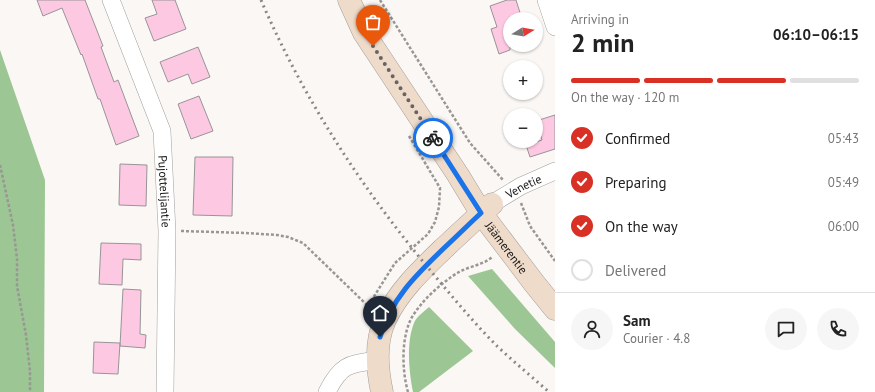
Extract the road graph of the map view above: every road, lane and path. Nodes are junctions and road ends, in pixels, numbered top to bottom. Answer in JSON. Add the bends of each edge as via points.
{"nodes":[{"id":1,"x":111,"y":0,"type":"edge"},
{"id":2,"x":349,"y":0,"type":"edge"},
{"id":3,"x":359,"y":0,"type":"edge"},
{"id":4,"x":380,"y":0,"type":"edge"},
{"id":5,"x":546,"y":0,"type":"edge"},
{"id":6,"x":555,"y":27,"type":"edge"},
{"id":7,"x":409,"y":136,"type":"dead end"},
{"id":8,"x":0,"y":165,"type":"edge"},
{"id":9,"x":555,"y":171,"type":"edge"},
{"id":10,"x":440,"y":188,"type":"dead end"},
{"id":11,"x":495,"y":203,"type":"junction"},
{"id":12,"x":168,"y":231,"type":"junction"},
{"id":13,"x":497,"y":252,"type":"dead end"},
{"id":14,"x":555,"y":261,"type":"edge"},
{"id":15,"x":555,"y":286,"type":"edge"},
{"id":16,"x":368,"y":306,"type":"dead end"},
{"id":17,"x":555,"y":309,"type":"edge"},
{"id":18,"x":378,"y":360,"type":"junction"},
{"id":19,"x":30,"y":392,"type":"edge"},
{"id":20,"x":165,"y":392,"type":"edge"},
{"id":21,"x":327,"y":392,"type":"edge"},
{"id":22,"x":382,"y":392,"type":"edge"},
{"id":23,"x":408,"y":392,"type":"edge"}],
"edges":[{"from":1,"to":12,"type":"street","name":"Pujottelijantie","via":[[162,131]]},
{"from":2,"to":11,"type":"main road","name":"Jäämerentie","via":[[364,33],[458,175]]},
{"from":3,"to":11,"type":"main road","name":"Jäämerentie"},
{"from":4,"to":11,"type":"path","via":[[470,143],[501,176]]},
{"from":5,"to":6,"type":"street"},
{"from":7,"to":10,"type":"path"},
{"from":8,"to":19,"type":"path","via":[[14,225],[17,286],[26,335]]},
{"from":9,"to":11,"type":"street","name":"Venetie"},
{"from":11,"to":14,"type":"path","via":[[521,204],[530,226]]},
{"from":11,"to":15,"type":"main road","name":"Jäämerentie","via":[[537,265]]},
{"from":11,"to":17,"type":"main road","name":"Jäämerentie","via":[[534,283]]},
{"from":11,"to":18,"type":"main road","via":[[417,273],[406,286],[385,320]]},
{"from":12,"to":16,"type":"path","via":[[246,232],[288,237],[303,243]]},
{"from":12,"to":20,"type":"street","name":"Pujottelijantie"},
{"from":13,"to":23,"type":"path","via":[[487,261],[469,267],[449,279],[424,302],[411,319],[403,356]]},
{"from":18,"to":21,"type":"street","via":[[347,366],[339,372]]},
{"from":18,"to":22,"type":"main road"}]}
